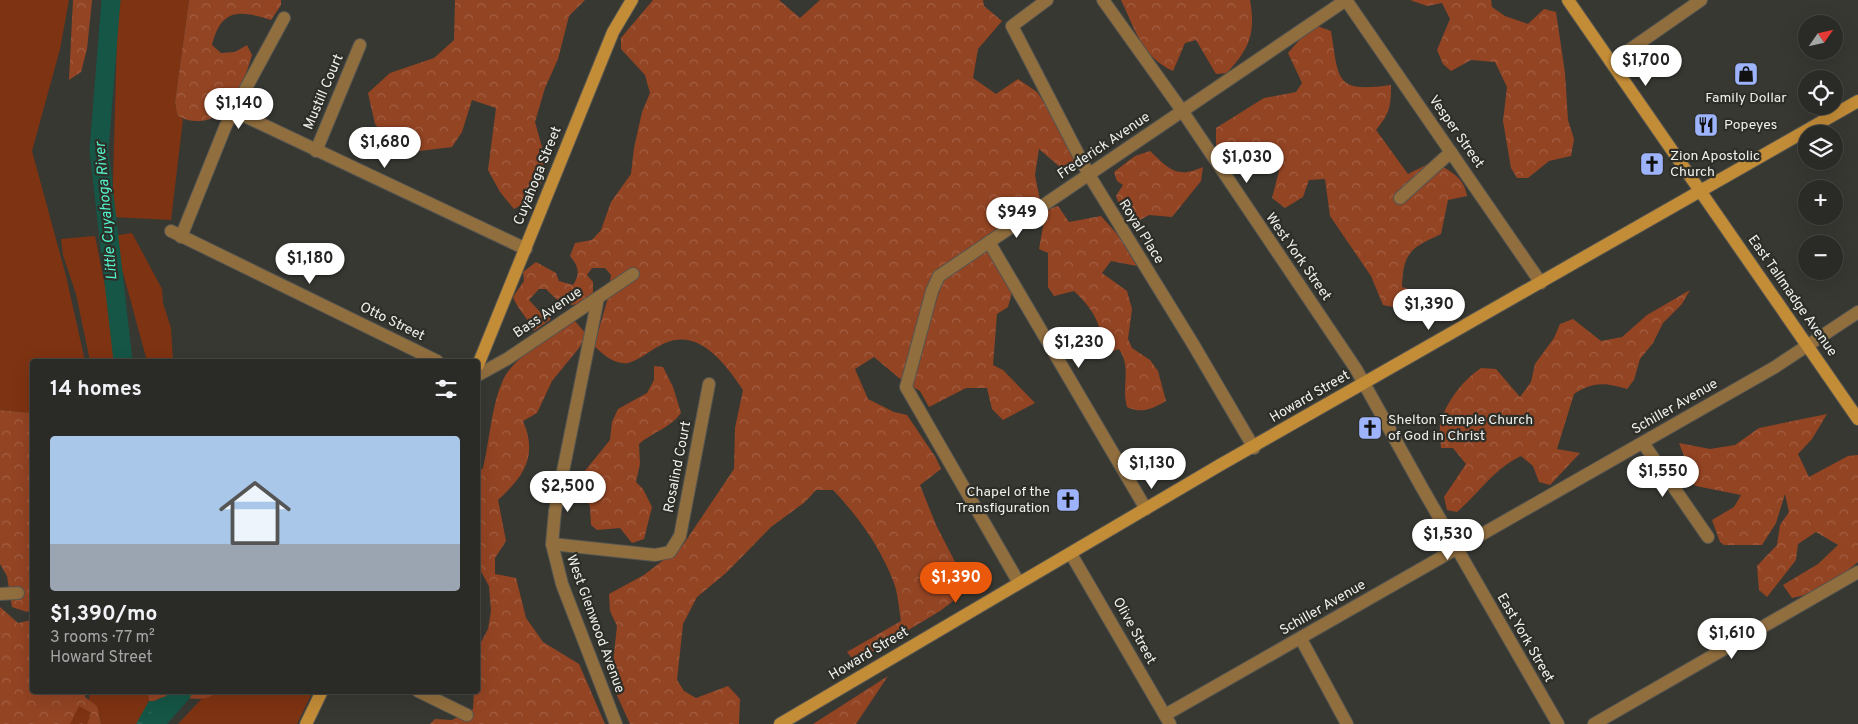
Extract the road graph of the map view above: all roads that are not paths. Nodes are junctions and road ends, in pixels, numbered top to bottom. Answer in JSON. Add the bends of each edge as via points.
{"nodes":[{"id":1,"x":632,"y":0,"type":"edge"},
{"id":2,"x":1047,"y":0,"type":"edge"},
{"id":3,"x":1103,"y":0,"type":"edge"},
{"id":4,"x":1346,"y":0,"type":"edge"},
{"id":5,"x":1568,"y":0,"type":"edge"},
{"id":6,"x":1701,"y":0,"type":"edge"},
{"id":7,"x":284,"y":18,"type":"dead end"},
{"id":8,"x":360,"y":45,"type":"dead end"},
{"id":9,"x":1612,"y":62,"type":"junction"},
{"id":10,"x":1858,"y":101,"type":"edge"},
{"id":11,"x":234,"y":111,"type":"junction"},
{"id":12,"x":1183,"y":112,"type":"junction"},
{"id":13,"x":316,"y":151,"type":"junction"},
{"id":14,"x":1451,"y":152,"type":"junction"},
{"id":15,"x":1089,"y":175,"type":"junction"},
{"id":16,"x":1700,"y":191,"type":"junction"},
{"id":17,"x":1400,"y":198,"type":"dead end"},
{"id":18,"x":988,"y":242,"type":"junction"},
{"id":19,"x":526,"y":249,"type":"junction"},
{"id":20,"x":633,"y":274,"type":"dead end"},
{"id":21,"x":1540,"y":283,"type":"junction"},
{"id":22,"x":598,"y":298,"type":"junction"},
{"id":23,"x":1858,"y":312,"type":"edge"},
{"id":24,"x":1808,"y":346,"type":"junction"},
{"id":25,"x":434,"y":359,"type":"edge"},
{"id":26,"x":480,"y":360,"type":"edge"},
{"id":27,"x":480,"y":374,"type":"edge"},
{"id":28,"x":709,"y":384,"type":"dead end"},
{"id":29,"x":1364,"y":384,"type":"junction"},
{"id":30,"x":1858,"y":419,"type":"edge"},
{"id":31,"x":1643,"y":443,"type":"junction"},
{"id":32,"x":1254,"y":448,"type":"junction"},
{"id":33,"x":1146,"y":509,"type":"junction"},
{"id":34,"x":1708,"y":537,"type":"dead end"},
{"id":35,"x":552,"y":544,"type":"junction"},
{"id":36,"x":1457,"y":549,"type":"junction"},
{"id":37,"x":1071,"y":554,"type":"junction"},
{"id":38,"x":1858,"y":572,"type":"edge"},
{"id":39,"x":1019,"y":583,"type":"junction"},
{"id":40,"x":18,"y":593,"type":"dead end"},
{"id":41,"x":0,"y":594,"type":"edge"},
{"id":42,"x":1301,"y":639,"type":"junction"},
{"id":43,"x":321,"y":694,"type":"edge"},
{"id":44,"x":424,"y":694,"type":"edge"},
{"id":45,"x":467,"y":716,"type":"dead end"},
{"id":46,"x":1167,"y":720,"type":"edge"},
{"id":47,"x":306,"y":724,"type":"edge"},
{"id":48,"x":616,"y":724,"type":"edge"},
{"id":49,"x":780,"y":724,"type":"edge"},
{"id":50,"x":1347,"y":724,"type":"edge"},
{"id":51,"x":1558,"y":724,"type":"edge"},
{"id":52,"x":1594,"y":724,"type":"edge"}],
"edges":[{"from":1,"to":19,"type":"main road","name":"Cuyahoga Street","via":[[613,32]]},
{"from":2,"to":15,"type":"street","name":"Royal Place","via":[[1012,26]]},
{"from":3,"to":12,"type":"street","name":"West York Street"},
{"from":4,"to":12,"type":"street","name":"Frederick Avenue"},
{"from":4,"to":14,"type":"street","name":"Vesper Street"},
{"from":5,"to":9,"type":"main road","name":"East Tallmadge Avenue"},
{"from":6,"to":9,"type":"street"},
{"from":7,"to":11,"type":"street"},
{"from":8,"to":13,"type":"street","name":"Mustill Court"},
{"from":9,"to":16,"type":"main road","name":"East Tallmadge Avenue"},
{"from":10,"to":16,"type":"main road","name":"Howard Street"},
{"from":11,"to":13,"type":"street"},
{"from":11,"to":25,"type":"street","name":"Otto Street","via":[[176,234]]},
{"from":12,"to":15,"type":"street","name":"Frederick Avenue"},
{"from":12,"to":29,"type":"street","name":"West York Street"},
{"from":13,"to":19,"type":"street"},
{"from":14,"to":17,"type":"street"},
{"from":14,"to":21,"type":"street","name":"Vesper Street"},
{"from":15,"to":18,"type":"street","name":"Frederick Avenue"},
{"from":15,"to":32,"type":"street","name":"Royal Place"},
{"from":16,"to":21,"type":"main road","name":"Howard Street"},
{"from":16,"to":24,"type":"main road","name":"East Tallmadge Avenue"},
{"from":18,"to":33,"type":"street"},
{"from":18,"to":39,"type":"street","name":"Frederick Avenue","via":[[939,276],[906,387]]},
{"from":19,"to":26,"type":"main road","name":"Cuyahoga Street"},
{"from":20,"to":22,"type":"street","name":"Bass Avenue"},
{"from":21,"to":29,"type":"main road","name":"Howard Street"},
{"from":22,"to":27,"type":"street","name":"Bass Avenue"},
{"from":22,"to":35,"type":"street","name":"West Glenwood Avenue","via":[[555,511]]},
{"from":23,"to":24,"type":"street","name":"Schiller Avenue"},
{"from":24,"to":30,"type":"main road","name":"East Tallmadge Avenue"},
{"from":24,"to":31,"type":"street","name":"Schiller Avenue"},
{"from":28,"to":35,"type":"street","name":"Rosalind Court","via":[[680,536],[670,552],[655,555]]},
{"from":29,"to":32,"type":"main road","name":"Howard Street"},
{"from":29,"to":36,"type":"street","name":"East York Street"},
{"from":31,"to":34,"type":"street"},
{"from":31,"to":36,"type":"street","name":"Schiller Avenue"},
{"from":32,"to":33,"type":"main road","name":"Howard Street"},
{"from":33,"to":37,"type":"main road","name":"Howard Street"},
{"from":35,"to":48,"type":"street","name":"West Glenwood Avenue","via":[[562,584]]},
{"from":36,"to":42,"type":"street","name":"Schiller Avenue"},
{"from":36,"to":51,"type":"street","name":"East York Street"},
{"from":37,"to":39,"type":"main road","name":"Howard Street"},
{"from":37,"to":46,"type":"street","name":"Olive Street"},
{"from":38,"to":52,"type":"street"},
{"from":39,"to":49,"type":"main road","name":"Howard Street"},
{"from":40,"to":41,"type":"street"},
{"from":42,"to":46,"type":"street","name":"Schiller Avenue"},
{"from":42,"to":50,"type":"street"},
{"from":43,"to":47,"type":"main road"},
{"from":44,"to":45,"type":"street"}]}
